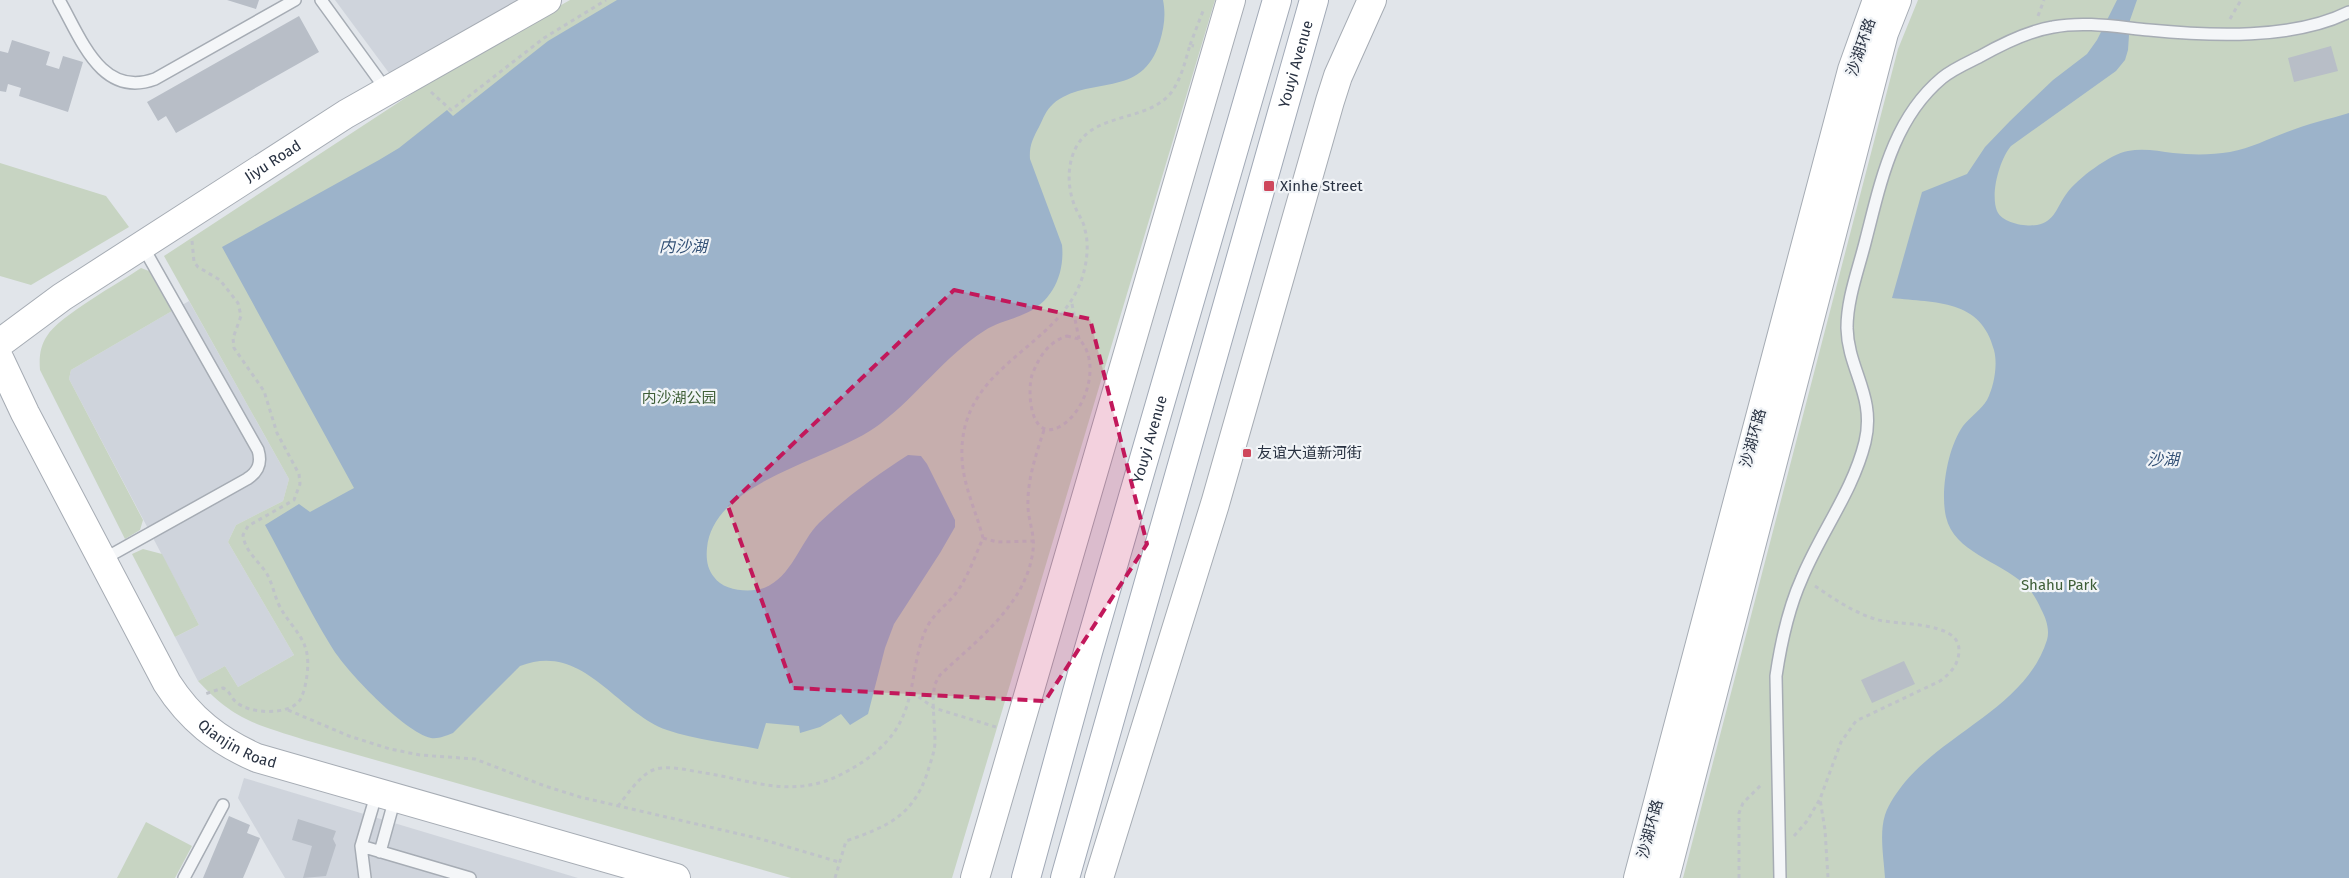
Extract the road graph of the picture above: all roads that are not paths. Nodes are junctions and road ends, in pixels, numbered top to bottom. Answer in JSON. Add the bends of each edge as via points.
{"nodes":[{"id":1,"x":59,"y":0,"type":"edge"},
{"id":2,"x":294,"y":0,"type":"edge"},
{"id":3,"x":321,"y":0,"type":"edge"},
{"id":4,"x":547,"y":0,"type":"edge"},
{"id":5,"x":1231,"y":0,"type":"edge"},
{"id":6,"x":1277,"y":0,"type":"edge"},
{"id":7,"x":1372,"y":0,"type":"edge"},
{"id":8,"x":1878,"y":0,"type":"edge"},
{"id":9,"x":1897,"y":0,"type":"edge"},
{"id":10,"x":1314,"y":5,"type":"edge"},
{"id":11,"x":2349,"y":12,"type":"edge"},
{"id":12,"x":387,"y":91,"type":"junction"},
{"id":13,"x":142,"y":246,"type":"junction"},
{"id":14,"x":2,"y":353,"type":"edge"},
{"id":15,"x":102,"y":560,"type":"junction"},
{"id":16,"x":386,"y":794,"type":"junction"},
{"id":17,"x":223,"y":805,"type":"dead end"},
{"id":18,"x":361,"y":846,"type":"junction"},
{"id":19,"x":380,"y":852,"type":"junction"},
{"id":20,"x":184,"y":878,"type":"edge"},
{"id":21,"x":364,"y":878,"type":"edge"},
{"id":22,"x":470,"y":878,"type":"edge"},
{"id":23,"x":674,"y":878,"type":"edge"},
{"id":24,"x":974,"y":878,"type":"edge"},
{"id":25,"x":1026,"y":878,"type":"edge"},
{"id":26,"x":1065,"y":878,"type":"edge"},
{"id":27,"x":1099,"y":878,"type":"edge"},
{"id":28,"x":1638,"y":878,"type":"edge"},
{"id":29,"x":1665,"y":878,"type":"edge"},
{"id":30,"x":1780,"y":878,"type":"edge"}],
"edges":[{"from":1,"to":2,"type":"lane","via":[[102,70],[115,80],[132,84],[144,84],[155,79]]},
{"from":3,"to":12,"type":"lane"},
{"from":4,"to":12,"type":"main road","name":"Jiyu Road"},
{"from":5,"to":24,"type":"main road"},
{"from":6,"to":25,"type":"main road","name":"Youyi Avenue"},
{"from":7,"to":27,"type":"main road","via":[[1330,101],[1215,504]]},
{"from":8,"to":28,"type":"main road","name":"沙湖环路","via":[[1847,89]]},
{"from":9,"to":29,"type":"main road","name":"沙湖环路","via":[[1884,33]]},
{"from":10,"to":26,"type":"main road","name":"Youyi Avenue"},
{"from":11,"to":30,"type":"lane","via":[[2332,21],[2281,32],[2153,31],[2089,24],[2052,27],[1986,53],[1945,76],[1916,104],[1882,176],[1848,309],[1849,346],[1868,404],[1864,444],[1848,485],[1802,577],[1780,649],[1776,676]]},
{"from":12,"to":13,"type":"main road","name":"Jiyu Road"},
{"from":13,"to":14,"type":"main road","name":"Jiyu Road","via":[[62,297]]},
{"from":13,"to":15,"type":"lane","via":[[258,450],[260,462],[258,470],[248,479]]},
{"from":14,"to":15,"type":"main road","name":"Qianjin Road","via":[[25,413]]},
{"from":15,"to":16,"type":"main road","name":"Qianjin Road","via":[[167,684],[201,725],[224,742],[257,758]]},
{"from":16,"to":18,"type":"lane"},
{"from":16,"to":19,"type":"lane"},
{"from":16,"to":23,"type":"main road","name":"Qianjin Road"},
{"from":17,"to":20,"type":"lane"},
{"from":18,"to":19,"type":"lane"},
{"from":18,"to":21,"type":"lane"},
{"from":19,"to":22,"type":"lane"}]}
